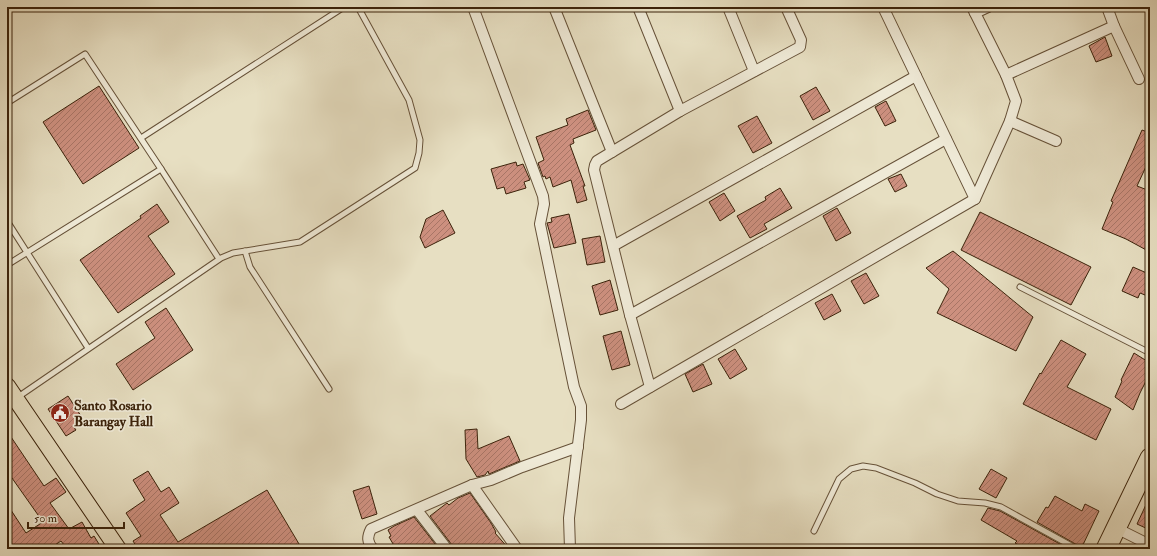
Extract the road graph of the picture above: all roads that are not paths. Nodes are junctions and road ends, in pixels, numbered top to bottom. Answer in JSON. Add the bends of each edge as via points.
{"nodes":[{"id":1,"x":344,"y":7,"type":"edge"},
{"id":2,"x":358,"y":7,"type":"edge"},
{"id":3,"x":473,"y":7,"type":"edge"},
{"id":4,"x":554,"y":7,"type":"edge"},
{"id":5,"x":638,"y":7,"type":"edge"},
{"id":6,"x":728,"y":7,"type":"edge"},
{"id":7,"x":786,"y":7,"type":"edge"},
{"id":8,"x":883,"y":7,"type":"edge"},
{"id":9,"x":988,"y":7,"type":"edge"},
{"id":10,"x":1107,"y":7,"type":"edge"},
{"id":11,"x":973,"y":10,"type":"edge"},
{"id":12,"x":1114,"y":26,"type":"junction"},
{"id":13,"x":754,"y":71,"type":"junction"},
{"id":14,"x":1006,"y":75,"type":"junction"},
{"id":15,"x":916,"y":76,"type":"junction"},
{"id":16,"x":1139,"y":79,"type":"dead end"},
{"id":17,"x":7,"y":103,"type":"edge"},
{"id":18,"x":680,"y":111,"type":"junction"},
{"id":19,"x":1010,"y":120,"type":"junction"},
{"id":20,"x":141,"y":138,"type":"junction"},
{"id":21,"x":946,"y":139,"type":"junction"},
{"id":22,"x":1056,"y":141,"type":"dead end"},
{"id":23,"x":612,"y":152,"type":"junction"},
{"id":24,"x":162,"y":168,"type":"junction"},
{"id":25,"x":975,"y":199,"type":"junction"},
{"id":26,"x":7,"y":221,"type":"edge"},
{"id":27,"x":613,"y":246,"type":"junction"},
{"id":28,"x":245,"y":251,"type":"junction"},
{"id":29,"x":26,"y":252,"type":"junction"},
{"id":30,"x":219,"y":259,"type":"junction"},
{"id":31,"x":7,"y":264,"type":"edge"},
{"id":32,"x":1020,"y":287,"type":"dead end"},
{"id":33,"x":630,"y":315,"type":"junction"},
{"id":34,"x":88,"y":348,"type":"junction"},
{"id":35,"x":1150,"y":353,"type":"edge"},
{"id":36,"x":650,"y":387,"type":"junction"},
{"id":37,"x":329,"y":389,"type":"dead end"},
{"id":38,"x":11,"y":392,"type":"edge"},
{"id":39,"x":621,"y":404,"type":"dead end"},
{"id":40,"x":578,"y":447,"type":"junction"},
{"id":41,"x":1150,"y":458,"type":"edge"},
{"id":42,"x":472,"y":485,"type":"junction"},
{"id":43,"x":417,"y":510,"type":"junction"},
{"id":44,"x":1116,"y":528,"type":"junction"},
{"id":45,"x":814,"y":531,"type":"dead end"},
{"id":46,"x":1150,"y":545,"type":"edge"},
{"id":47,"x":118,"y":549,"type":"edge"},
{"id":48,"x":373,"y":549,"type":"edge"},
{"id":49,"x":447,"y":549,"type":"edge"},
{"id":50,"x":518,"y":549,"type":"edge"},
{"id":51,"x":570,"y":549,"type":"edge"},
{"id":52,"x":1077,"y":549,"type":"edge"},
{"id":53,"x":1106,"y":549,"type":"edge"}],
"edges":[{"from":1,"to":20,"type":"lane"},
{"from":2,"to":28,"type":"lane","via":[[409,100],[420,140],[415,168],[300,242]]},
{"from":3,"to":40,"type":"street","via":[[543,196],[540,224],[581,406]]},
{"from":4,"to":23,"type":"street"},
{"from":5,"to":18,"type":"street"},
{"from":6,"to":13,"type":"street"},
{"from":7,"to":13,"type":"street","via":[[802,40],[800,47]]},
{"from":8,"to":15,"type":"street"},
{"from":9,"to":11,"type":"street"},
{"from":10,"to":12,"type":"street"},
{"from":11,"to":14,"type":"street"},
{"from":12,"to":14,"type":"street"},
{"from":12,"to":16,"type":"street"},
{"from":13,"to":18,"type":"street"},
{"from":14,"to":19,"type":"street","via":[[1016,101]]},
{"from":15,"to":21,"type":"street"},
{"from":15,"to":27,"type":"street"},
{"from":17,"to":20,"type":"lane","via":[[85,54]]},
{"from":18,"to":23,"type":"street"},
{"from":19,"to":22,"type":"street"},
{"from":19,"to":25,"type":"street"},
{"from":20,"to":24,"type":"lane"},
{"from":21,"to":25,"type":"street"},
{"from":21,"to":33,"type":"street"},
{"from":23,"to":27,"type":"street","via":[[597,161],[594,170]]},
{"from":24,"to":29,"type":"lane"},
{"from":24,"to":30,"type":"lane"},
{"from":25,"to":36,"type":"street"},
{"from":26,"to":29,"type":"lane"},
{"from":27,"to":33,"type":"street"},
{"from":28,"to":30,"type":"lane"},
{"from":28,"to":37,"type":"lane","via":[[250,267]]},
{"from":29,"to":31,"type":"lane"},
{"from":29,"to":34,"type":"lane"},
{"from":30,"to":34,"type":"lane"},
{"from":32,"to":35,"type":"lane"},
{"from":33,"to":36,"type":"street"},
{"from":34,"to":38,"type":"lane"},
{"from":36,"to":39,"type":"street"},
{"from":38,"to":47,"type":"main road"},
{"from":40,"to":42,"type":"street"},
{"from":40,"to":51,"type":"street","via":[[569,518]]},
{"from":41,"to":44,"type":"highway"},
{"from":42,"to":43,"type":"street"},
{"from":42,"to":50,"type":"street"},
{"from":43,"to":48,"type":"street","via":[[371,529],[368,543]]},
{"from":43,"to":49,"type":"street"},
{"from":44,"to":46,"type":"street"},
{"from":44,"to":53,"type":"highway"},
{"from":45,"to":52,"type":"lane","via":[[839,479],[851,469],[864,466],[876,468],[958,501],[985,502],[1001,506]]}]}
